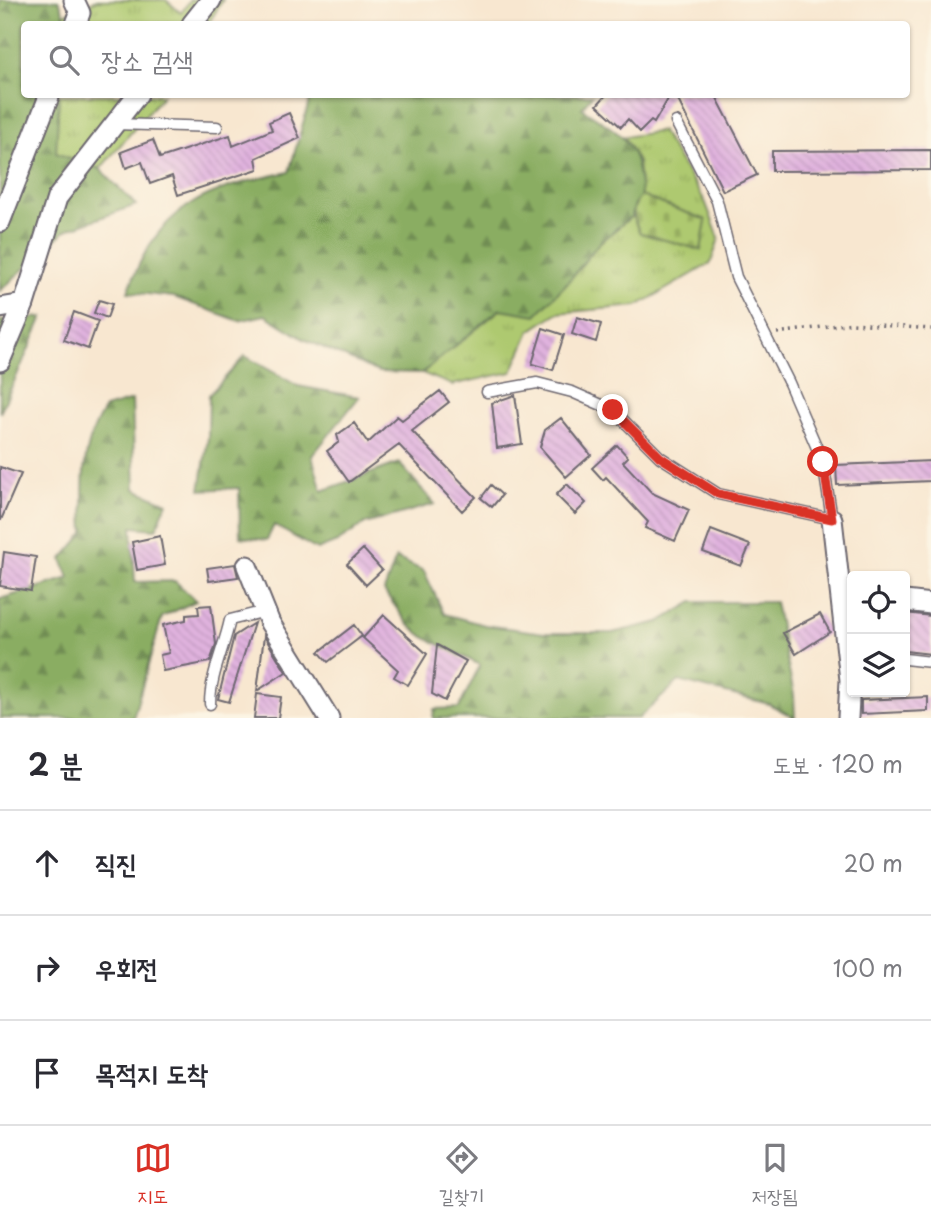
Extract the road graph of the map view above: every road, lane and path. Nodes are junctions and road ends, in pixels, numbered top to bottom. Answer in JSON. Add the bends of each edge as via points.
{"nodes":[{"id":1,"x":74,"y":0,"type":"edge"},
{"id":2,"x":211,"y":0,"type":"edge"},
{"id":3,"x":76,"y":21,"type":"edge"},
{"id":4,"x":194,"y":21,"type":"edge"},
{"id":5,"x":48,"y":98,"type":"edge"},
{"id":6,"x":135,"y":98,"type":"edge"},
{"id":7,"x":676,"y":122,"type":"dead end"},
{"id":8,"x":115,"y":124,"type":"junction"},
{"id":9,"x":217,"y":127,"type":"dead end"},
{"id":10,"x":0,"y":222,"type":"edge"},
{"id":11,"x":24,"y":304,"type":"junction"},
{"id":12,"x":0,"y":308,"type":"edge"},
{"id":13,"x":931,"y":329,"type":"edge"},
{"id":14,"x":766,"y":336,"type":"junction"},
{"id":15,"x":0,"y":361,"type":"edge"},
{"id":16,"x":487,"y":392,"type":"dead end"},
{"id":17,"x":832,"y":519,"type":"junction"},
{"id":18,"x":247,"y":566,"type":"dead end"},
{"id":19,"x":847,"y":600,"type":"edge"},
{"id":20,"x":910,"y":602,"type":"edge"},
{"id":21,"x":931,"y":604,"type":"edge"},
{"id":22,"x":265,"y":611,"type":"junction"},
{"id":23,"x":848,"y":634,"type":"edge"},
{"id":24,"x":910,"y":660,"type":"edge"},
{"id":25,"x":931,"y":662,"type":"edge"},
{"id":26,"x":209,"y":704,"type":"dead end"},
{"id":27,"x":329,"y":718,"type":"edge"},
{"id":28,"x":848,"y":718,"type":"edge"}],
"edges":[{"from":1,"to":3,"type":"street","via":[[80,13]]},
{"from":2,"to":4,"type":"street"},
{"from":5,"to":10,"type":"street"},
{"from":6,"to":8,"type":"street"},
{"from":7,"to":14,"type":"lane","via":[[717,201],[736,277]]},
{"from":8,"to":9,"type":"lane"},
{"from":8,"to":11,"type":"street","via":[[58,198]]},
{"from":11,"to":12,"type":"street"},
{"from":11,"to":15,"type":"street"},
{"from":13,"to":14,"type":"path","via":[[853,323]]},
{"from":14,"to":17,"type":"lane","via":[[823,462]]},
{"from":16,"to":17,"type":"lane","via":[[537,383],[572,392],[613,410],[660,457],[718,494]]},
{"from":17,"to":19,"type":"street"},
{"from":18,"to":22,"type":"street"},
{"from":20,"to":21,"type":"street"},
{"from":22,"to":26,"type":"lane","via":[[230,620]]},
{"from":22,"to":27,"type":"street"},
{"from":23,"to":28,"type":"street"},
{"from":24,"to":25,"type":"lane"}]}
